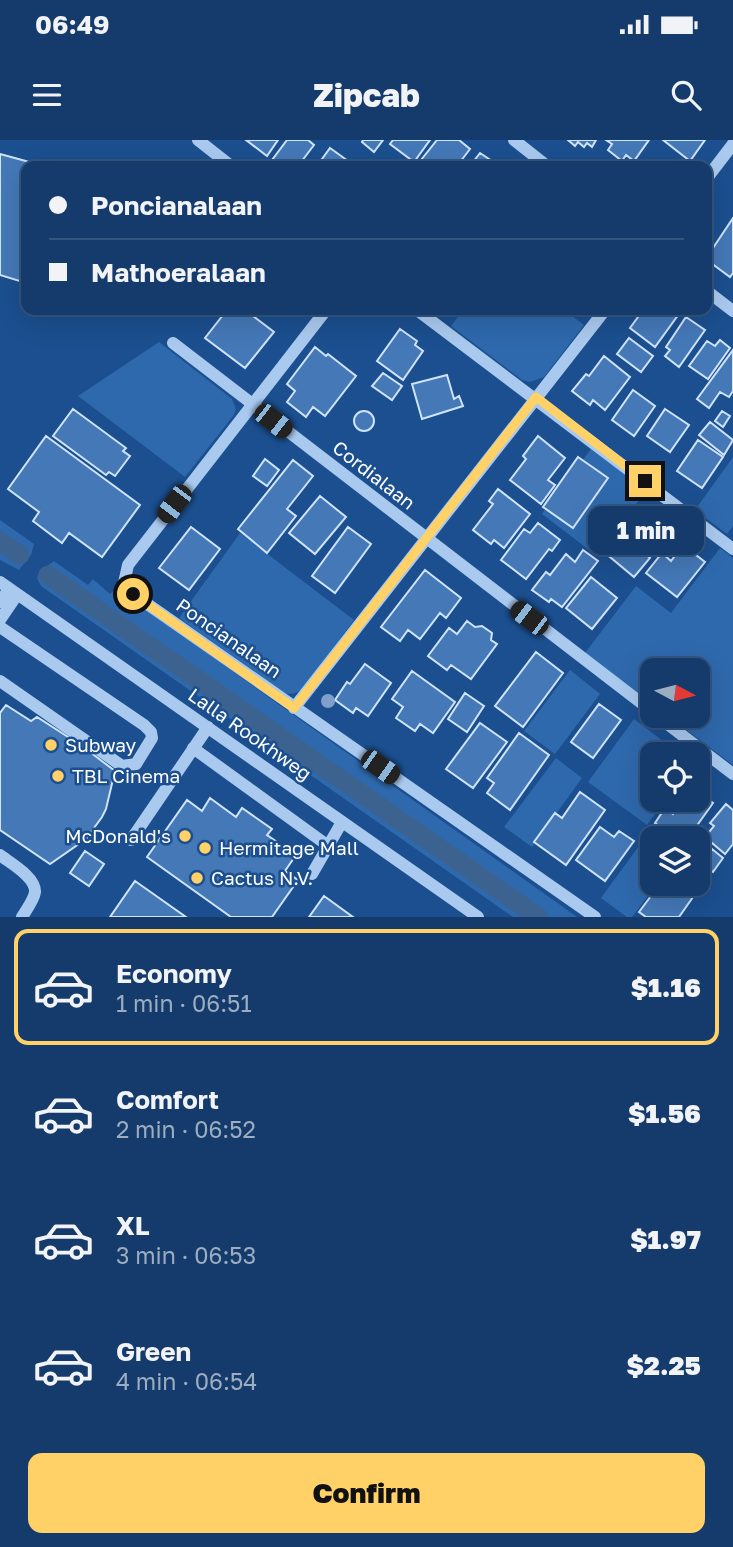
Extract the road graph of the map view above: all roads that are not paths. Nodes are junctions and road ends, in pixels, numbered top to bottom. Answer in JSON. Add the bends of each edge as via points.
{"nodes":[{"id":1,"x":198,"y":140,"type":"edge"},
{"id":2,"x":514,"y":140,"type":"edge"},
{"id":3,"x":733,"y":144,"type":"edge"},
{"id":4,"x":225,"y":161,"type":"edge"},
{"id":5,"x":541,"y":161,"type":"edge"},
{"id":6,"x":712,"y":171,"type":"edge"},
{"id":7,"x":712,"y":295,"type":"edge"},
{"id":8,"x":733,"y":311,"type":"edge"},
{"id":9,"x":322,"y":315,"type":"edge"},
{"id":10,"x":424,"y":315,"type":"edge"},
{"id":11,"x":601,"y":315,"type":"edge"},
{"id":12,"x":173,"y":343,"type":"dead end"},
{"id":13,"x":536,"y":397,"type":"junction"},
{"id":14,"x":252,"y":404,"type":"junction"},
{"id":15,"x":426,"y":540,"type":"junction"},
{"id":16,"x":733,"y":549,"type":"edge"},
{"id":17,"x":9,"y":589,"type":"edge"},
{"id":18,"x":0,"y":602,"type":"edge"},
{"id":19,"x":0,"y":620,"type":"edge"},
{"id":20,"x":0,"y":627,"type":"edge"},
{"id":21,"x":0,"y":681,"type":"edge"},
{"id":22,"x":640,"y":702,"type":"edge"},
{"id":23,"x":294,"y":708,"type":"junction"},
{"id":24,"x":208,"y":727,"type":"junction"},
{"id":25,"x":673,"y":728,"type":"edge"},
{"id":26,"x":193,"y":748,"type":"junction"},
{"id":27,"x":733,"y":774,"type":"edge"},
{"id":28,"x":342,"y":822,"type":"junction"},
{"id":29,"x":131,"y":840,"type":"dead end"},
{"id":30,"x":327,"y":845,"type":"junction"},
{"id":31,"x":0,"y":855,"type":"edge"},
{"id":32,"x":312,"y":874,"type":"dead end"},
{"id":33,"x":22,"y":917,"type":"edge"},
{"id":34,"x":478,"y":917,"type":"edge"},
{"id":35,"x":595,"y":917,"type":"edge"}],
"edges":[{"from":1,"to":4,"type":"street"},
{"from":2,"to":5,"type":"street"},
{"from":3,"to":6,"type":"street"},
{"from":7,"to":8,"type":"street"},
{"from":9,"to":14,"type":"street","name":"Poncianalaan"},
{"from":10,"to":13,"type":"street"},
{"from":11,"to":13,"type":"street"},
{"from":12,"to":14,"type":"street","name":"Cordialaan"},
{"from":13,"to":15,"type":"street"},
{"from":13,"to":16,"type":"street"},
{"from":14,"to":15,"type":"street","name":"Cordialaan"},
{"from":14,"to":23,"type":"street","name":"Poncianalaan","via":[[128,565],[124,583],[133,594]]},
{"from":15,"to":22,"type":"street","name":"Cordialaan"},
{"from":15,"to":23,"type":"street"},
{"from":17,"to":18,"type":"street"},
{"from":17,"to":19,"type":"street"},
{"from":17,"to":24,"type":"street","name":"Lalla Rookhweg"},
{"from":20,"to":21,"type":"street","via":[[144,725],[152,738],[136,764],[122,766]]},
{"from":23,"to":35,"type":"street","name":"Poncianalaan"},
{"from":24,"to":26,"type":"street"},
{"from":24,"to":28,"type":"street","name":"Lalla Rookhweg"},
{"from":25,"to":27,"type":"street"},
{"from":26,"to":29,"type":"street"},
{"from":26,"to":30,"type":"street"},
{"from":28,"to":30,"type":"street"},
{"from":28,"to":34,"type":"street","name":"Lalla Rookhweg"},
{"from":30,"to":32,"type":"street"},
{"from":31,"to":33,"type":"street","via":[[34,884],[34,895]]}]}
